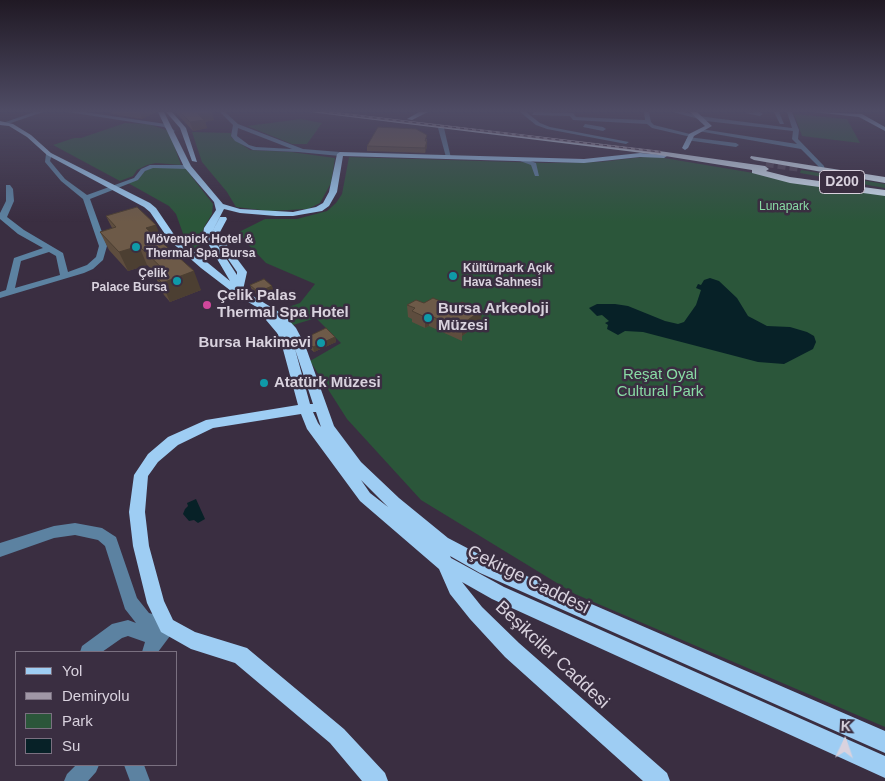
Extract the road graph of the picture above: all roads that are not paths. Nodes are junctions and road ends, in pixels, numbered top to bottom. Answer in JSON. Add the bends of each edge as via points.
{"nodes":[{"id":1,"x":43,"y":148,"type":"edge"},
{"id":2,"x":180,"y":148,"type":"edge"},
{"id":3,"x":189,"y":148,"type":"edge"},
{"id":4,"x":254,"y":148,"type":"edge"},
{"id":5,"x":296,"y":148,"type":"edge"},
{"id":6,"x":447,"y":148,"type":"edge"},
{"id":7,"x":608,"y":148,"type":"edge"},
{"id":8,"x":615,"y":148,"type":"edge"},
{"id":9,"x":621,"y":148,"type":"edge"},
{"id":10,"x":656,"y":148,"type":"edge"},
{"id":11,"x":687,"y":148,"type":"edge"},
{"id":12,"x":804,"y":148,"type":"edge"},
{"id":13,"x":302,"y":151,"type":"junction"},
{"id":14,"x":49,"y":154,"type":"junction"},
{"id":15,"x":343,"y":154,"type":"junction"},
{"id":16,"x":664,"y":156,"type":"junction"},
{"id":17,"x":449,"y":157,"type":"junction"},
{"id":18,"x":522,"y":160,"type":"junction"},
{"id":19,"x":547,"y":160,"type":"junction"},
{"id":20,"x":600,"y":160,"type":"junction"},
{"id":21,"x":764,"y":166,"type":"junction"},
{"id":22,"x":188,"y":167,"type":"junction"},
{"id":23,"x":797,"y":169,"type":"junction"},
{"id":24,"x":822,"y":170,"type":"junction"},
{"id":25,"x":885,"y":182,"type":"edge"},
{"id":26,"x":115,"y":185,"type":"junction"},
{"id":27,"x":8,"y":186,"type":"dead end"},
{"id":28,"x":885,"y":191,"type":"edge"},
{"id":29,"x":86,"y":198,"type":"junction"},
{"id":30,"x":223,"y":211,"type":"junction"},
{"id":31,"x":2,"y":216,"type":"edge"},
{"id":32,"x":49,"y":249,"type":"junction"},
{"id":33,"x":64,"y":275,"type":"junction"},
{"id":34,"x":10,"y":292,"type":"junction"},
{"id":35,"x":239,"y":292,"type":"junction"},
{"id":36,"x":0,"y":295,"type":"edge"},
{"id":37,"x":305,"y":408,"type":"junction"},
{"id":38,"x":324,"y":417,"type":"junction"},
{"id":39,"x":442,"y":543,"type":"junction"},
{"id":40,"x":0,"y":550,"type":"edge"},
{"id":41,"x":444,"y":563,"type":"junction"},
{"id":42,"x":167,"y":626,"type":"junction"},
{"id":43,"x":89,"y":651,"type":"edge"},
{"id":44,"x":150,"y":651,"type":"edge"},
{"id":45,"x":885,"y":742,"type":"edge"},
{"id":46,"x":88,"y":766,"type":"edge"},
{"id":47,"x":134,"y":766,"type":"edge"},
{"id":48,"x":885,"y":768,"type":"edge"},
{"id":49,"x":74,"y":781,"type":"edge"},
{"id":50,"x":140,"y":781,"type":"edge"},
{"id":51,"x":376,"y":781,"type":"edge"},
{"id":52,"x":659,"y":781,"type":"edge"}],
"edges":[{"from":1,"to":14,"type":"main road","name":"Çekirge Caddesi"},
{"from":2,"to":22,"type":"main road"},
{"from":3,"to":30,"type":"main road","via":[[199,169],[226,201]]},
{"from":4,"to":13,"type":"street"},
{"from":5,"to":13,"type":"street"},
{"from":6,"to":17,"type":"street"},
{"from":7,"to":20,"type":"main road","via":[[614,153],[612,157]]},
{"from":8,"to":16,"type":"highway"},
{"from":9,"to":21,"type":"highway"},
{"from":10,"to":21,"type":"highway"},
{"from":11,"to":21,"type":"highway"},
{"from":12,"to":24,"type":"street","via":[[822,166]]},
{"from":13,"to":15,"type":"street"},
{"from":14,"to":26,"type":"main road","name":"Çekirge Caddesi"},
{"from":14,"to":29,"type":"street","via":[[47,161],[63,180]]},
{"from":15,"to":17,"type":"main road"},
{"from":15,"to":30,"type":"main road","via":[[333,192],[319,209],[294,214]]},
{"from":16,"to":20,"type":"main road"},
{"from":16,"to":21,"type":"highway"},
{"from":17,"to":18,"type":"main road"},
{"from":18,"to":19,"type":"main road"},
{"from":18,"to":19,"type":"street","via":[[534,164],[540,175],[540,163]]},
{"from":19,"to":20,"type":"main road"},
{"from":21,"to":23,"type":"highway"},
{"from":21,"to":28,"type":"highway","via":[[790,180]]},
{"from":22,"to":26,"type":"street","via":[[152,166],[143,170],[136,179]]},
{"from":22,"to":30,"type":"main road"},
{"from":23,"to":24,"type":"highway"},
{"from":23,"to":25,"type":"highway","number":"D200"},
{"from":23,"to":28,"type":"highway","number":"D200"},
{"from":23,"to":28,"type":"highway","via":[[781,165],[780,172]]},
{"from":24,"to":25,"type":"highway"},
{"from":26,"to":29,"type":"street"},
{"from":26,"to":35,"type":"main road","name":"Çekirge Caddesi","via":[[153,210],[172,238]]},
{"from":27,"to":31,"type":"street","via":[[10,200]]},
{"from":29,"to":33,"type":"street","via":[[104,246],[100,258],[90,267]]},
{"from":30,"to":35,"type":"main road","via":[[216,232],[242,272]]},
{"from":31,"to":32,"type":"street"},
{"from":32,"to":33,"type":"street","via":[[60,255]]},
{"from":32,"to":34,"type":"street","via":[[17,260]]},
{"from":33,"to":34,"type":"street"},
{"from":34,"to":36,"type":"street"},
{"from":35,"to":37,"type":"main road","name":"Çekirge Caddesi","via":[[282,332]]},
{"from":35,"to":38,"type":"main road","name":"Çekirge Caddesi","via":[[280,317],[292,330]]},
{"from":37,"to":38,"type":"main road","via":[[311,408]]},
{"from":37,"to":41,"type":"main road","name":"Çekirge Caddesi","via":[[312,425],[365,496]]},
{"from":37,"to":42,"type":"main road","via":[[211,423],[173,441],[153,458],[141,475],[138,512],[141,546],[156,602]]},
{"from":38,"to":39,"type":"main road","name":"Çekirge Caddesi","via":[[328,428],[356,466]]},
{"from":39,"to":41,"type":"main road","name":"Beşikciler Caddesi"},
{"from":39,"to":45,"type":"main road","name":"Çekirge Caddesi","via":[[475,562]]},
{"from":40,"to":42,"type":"street","via":[[54,532],[75,529],[102,534],[111,542],[131,603],[144,620]]},
{"from":41,"to":48,"type":"main road","name":"Çekirge Caddesi","via":[[498,593]]},
{"from":41,"to":52,"type":"main road","name":"Beşikciler Caddesi","via":[[456,588],[512,650]]},
{"from":42,"to":43,"type":"street","via":[[155,634],[128,628],[118,630]]},
{"from":42,"to":44,"type":"street"},
{"from":42,"to":51,"type":"main road","via":[[191,640],[240,655],[337,736]]},
{"from":46,"to":49,"type":"street"},
{"from":47,"to":50,"type":"street"}]}
